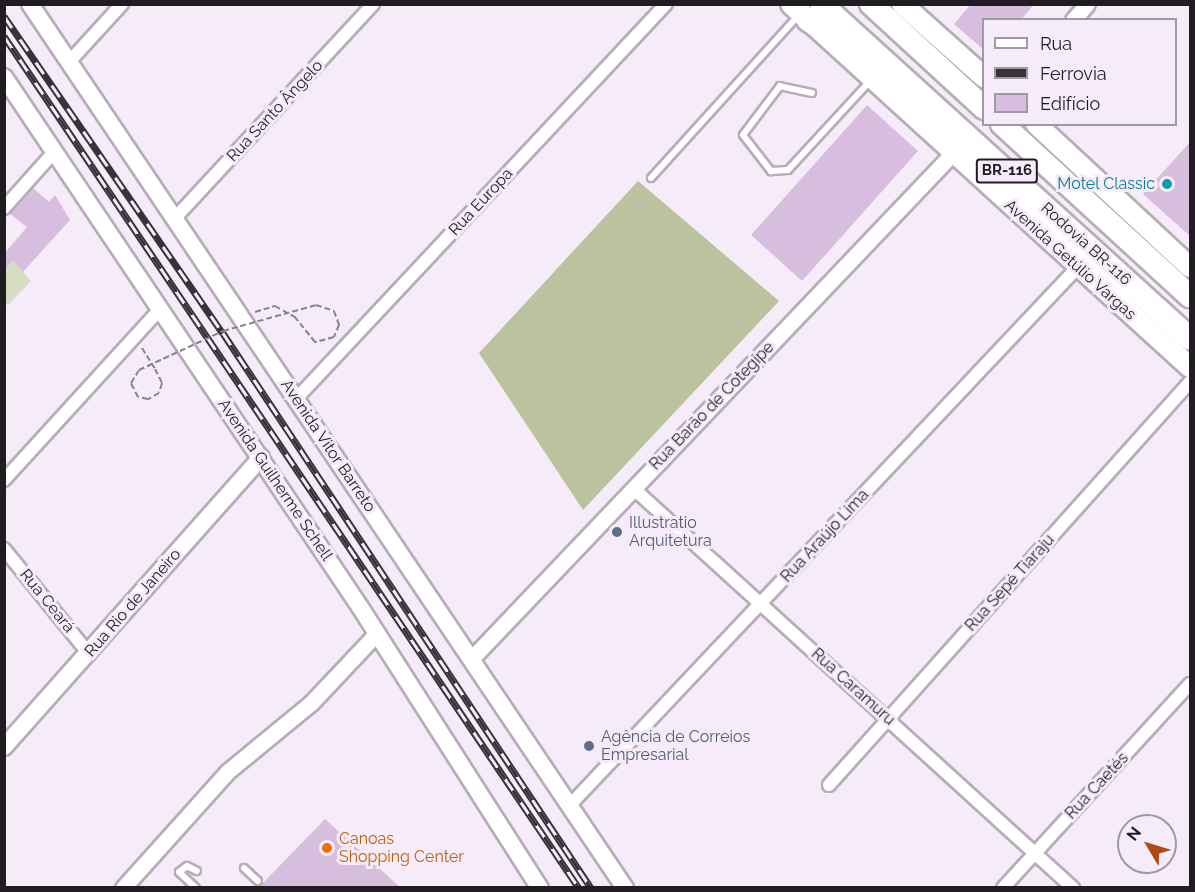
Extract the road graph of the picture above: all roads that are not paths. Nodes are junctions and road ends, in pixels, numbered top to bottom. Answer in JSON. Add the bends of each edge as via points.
{"nodes":[{"id":1,"x":30,"y":4,"type":"edge"},
{"id":2,"x":122,"y":4,"type":"edge"},
{"id":3,"x":373,"y":4,"type":"edge"},
{"id":4,"x":666,"y":4,"type":"edge"},
{"id":5,"x":871,"y":4,"type":"edge"},
{"id":6,"x":888,"y":4,"type":"edge"},
{"id":7,"x":902,"y":4,"type":"edge"},
{"id":8,"x":1087,"y":4,"type":"edge"},
{"id":9,"x":805,"y":10,"type":"edge"},
{"id":10,"x":1075,"y":18,"type":"edge"},
{"id":11,"x":932,"y":61,"type":"junction"},
{"id":12,"x":69,"y":62,"type":"junction"},
{"id":13,"x":982,"y":74,"type":"edge"},
{"id":14,"x":4,"y":77,"type":"edge"},
{"id":15,"x":871,"y":79,"type":"junction"},
{"id":16,"x":812,"y":93,"type":"dead end"},
{"id":17,"x":982,"y":106,"type":"edge"},
{"id":18,"x":1004,"y":126,"type":"edge"},
{"id":19,"x":1038,"y":126,"type":"edge"},
{"id":20,"x":55,"y":151,"type":"junction"},
{"id":21,"x":951,"y":155,"type":"junction"},
{"id":22,"x":651,"y":178,"type":"dead end"},
{"id":23,"x":4,"y":208,"type":"edge"},
{"id":24,"x":176,"y":217,"type":"junction"},
{"id":25,"x":1078,"y":267,"type":"junction"},
{"id":26,"x":1191,"y":267,"type":"edge"},
{"id":27,"x":1191,"y":296,"type":"edge"},
{"id":28,"x":160,"y":309,"type":"junction"},
{"id":29,"x":1191,"y":339,"type":"edge"},
{"id":30,"x":1191,"y":368,"type":"edge"},
{"id":31,"x":1191,"y":382,"type":"edge"},
{"id":32,"x":296,"y":399,"type":"junction"},
{"id":33,"x":261,"y":458,"type":"junction"},
{"id":34,"x":4,"y":480,"type":"edge"},
{"id":35,"x":633,"y":488,"type":"junction"},
{"id":36,"x":4,"y":549,"type":"edge"},
{"id":37,"x":762,"y":604,"type":"junction"},
{"id":38,"x":377,"y":633,"type":"junction"},
{"id":39,"x":88,"y":654,"type":"junction"},
{"id":40,"x":473,"y":657,"type":"junction"},
{"id":41,"x":1191,"y":684,"type":"edge"},
{"id":42,"x":888,"y":719,"type":"junction"},
{"id":43,"x":4,"y":747,"type":"edge"},
{"id":44,"x":829,"y":785,"type":"dead end"},
{"id":45,"x":571,"y":804,"type":"junction"},
{"id":46,"x":1035,"y":853,"type":"junction"},
{"id":47,"x":244,"y":868,"type":"dead end"},
{"id":48,"x":197,"y":871,"type":"dead end"},
{"id":49,"x":258,"y":881,"type":"dead end"},
{"id":50,"x":123,"y":888,"type":"edge"},
{"id":51,"x":196,"y":888,"type":"edge"},
{"id":52,"x":540,"y":888,"type":"edge"},
{"id":53,"x":625,"y":888,"type":"edge"},
{"id":54,"x":1003,"y":888,"type":"edge"},
{"id":55,"x":1073,"y":888,"type":"edge"}],
"edges":[{"from":1,"to":12,"type":"main road","name":"Avenida Vitor Barreto"},
{"from":2,"to":12,"type":"street"},
{"from":3,"to":24,"type":"street","name":"Rua Santo Ângelo"},
{"from":4,"to":32,"type":"street","name":"Rua Europa"},
{"from":5,"to":11,"type":"highway"},
{"from":6,"to":11,"type":"highway"},
{"from":7,"to":13,"type":"main road"},
{"from":8,"to":10,"type":"street"},
{"from":9,"to":15,"type":"main road","name":"Avenida Getúlio Vargas"},
{"from":9,"to":22,"type":"lane"},
{"from":9,"to":29,"type":"highway","name":"Rodovia BR-116","number":"BR-116","via":[[911,87]]},
{"from":11,"to":17,"type":"highway"},
{"from":12,"to":24,"type":"main road","name":"Avenida Vitor Barreto"},
{"from":14,"to":20,"type":"main road","name":"Avenida Guilherme Schell"},
{"from":15,"to":16,"type":"lane","via":[[788,170],[771,171],[744,135],[780,86]]},
{"from":15,"to":21,"type":"main road","name":"Avenida Getúlio Vargas"},
{"from":18,"to":27,"type":"highway","name":"Rodovia BR-116","number":"BR-116"},
{"from":19,"to":26,"type":"main road"},
{"from":20,"to":23,"type":"street"},
{"from":20,"to":28,"type":"main road","name":"Avenida Guilherme Schell"},
{"from":21,"to":25,"type":"main road","name":"Avenida Getúlio Vargas"},
{"from":21,"to":35,"type":"street","name":"Rua Barão de Cotegipe"},
{"from":24,"to":32,"type":"main road","name":"Avenida Vitor Barreto"},
{"from":25,"to":30,"type":"main road","name":"Avenida Getúlio Vargas"},
{"from":25,"to":37,"type":"street","name":"Rua Araújo Lima"},
{"from":28,"to":33,"type":"main road","name":"Avenida Guilherme Schell"},
{"from":28,"to":34,"type":"street"},
{"from":31,"to":42,"type":"street","name":"Rua Sepé Tiaraju"},
{"from":32,"to":40,"type":"main road","name":"Avenida Vitor Barreto"},
{"from":33,"to":38,"type":"main road","name":"Avenida Guilherme Schell"},
{"from":33,"to":39,"type":"main road","name":"Rua Rio de Janeiro"},
{"from":35,"to":37,"type":"street","name":"Rua Caramuru"},
{"from":35,"to":40,"type":"street","name":"Rua Barão de Cotegipe"},
{"from":36,"to":39,"type":"street","name":"Rua Ceará"},
{"from":37,"to":42,"type":"street","name":"Rua Caramuru"},
{"from":37,"to":45,"type":"street","name":"Rua Araújo Lima"},
{"from":38,"to":50,"type":"street","via":[[311,703],[227,772]]},
{"from":38,"to":52,"type":"main road","name":"Avenida Guilherme Schell"},
{"from":39,"to":43,"type":"main road","name":"Rua Rio de Janeiro"},
{"from":40,"to":45,"type":"main road","name":"Avenida Vitor Barreto"},
{"from":41,"to":46,"type":"street","name":"Rua Caetés"},
{"from":42,"to":44,"type":"street","name":"Rua Sepé Tiaraju"},
{"from":42,"to":46,"type":"street","name":"Rua Caramuru"},
{"from":45,"to":53,"type":"main road","name":"Avenida Vitor Barreto"},
{"from":46,"to":54,"type":"street","name":"Rua Caetés"},
{"from":46,"to":55,"type":"street","name":"Rua Caramuru"},
{"from":47,"to":49,"type":"lane"},
{"from":48,"to":51,"type":"lane","via":[[187,866],[179,872]]}]}
